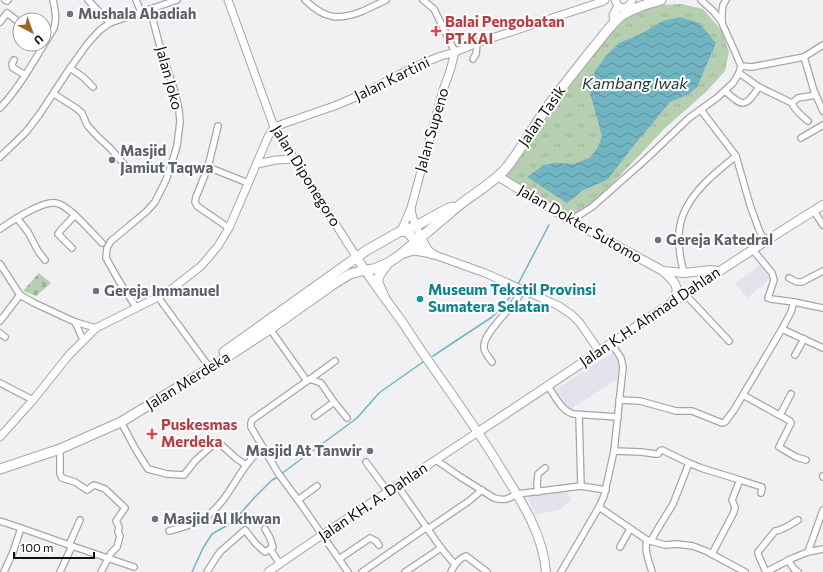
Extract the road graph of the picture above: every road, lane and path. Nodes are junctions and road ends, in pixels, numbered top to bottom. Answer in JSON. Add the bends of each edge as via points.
{"nodes":[{"id":1,"x":5,"y":0,"type":"edge"},
{"id":2,"x":8,"y":0,"type":"edge"},
{"id":3,"x":53,"y":0,"type":"edge"},
{"id":4,"x":88,"y":0,"type":"edge"},
{"id":5,"x":136,"y":0,"type":"edge"},
{"id":6,"x":177,"y":0,"type":"edge"},
{"id":7,"x":228,"y":0,"type":"edge"},
{"id":8,"x":305,"y":0,"type":"edge"},
{"id":9,"x":386,"y":0,"type":"edge"},
{"id":10,"x":423,"y":0,"type":"edge"},
{"id":11,"x":632,"y":0,"type":"edge"},
{"id":12,"x":661,"y":0,"type":"edge"},
{"id":13,"x":701,"y":0,"type":"edge"},
{"id":14,"x":726,"y":0,"type":"edge"},
{"id":15,"x":610,"y":2,"type":"edge"},
{"id":16,"x":159,"y":3,"type":"edge"},
{"id":17,"x":150,"y":9,"type":"junction"},
{"id":18,"x":141,"y":12,"type":"junction"},
{"id":19,"x":12,"y":17,"type":"edge"},
{"id":20,"x":0,"y":22,"type":"edge"},
{"id":21,"x":110,"y":23,"type":"junction"},
{"id":22,"x":614,"y":23,"type":"junction"},
{"id":23,"x":722,"y":23,"type":"junction"},
{"id":24,"x":52,"y":31,"type":"edge"},
{"id":25,"x":477,"y":43,"type":"junction"},
{"id":26,"x":823,"y":45,"type":"edge"},
{"id":27,"x":39,"y":52,"type":"edge"},
{"id":28,"x":455,"y":52,"type":"junction"},
{"id":29,"x":441,"y":56,"type":"junction"},
{"id":30,"x":804,"y":57,"type":"junction"},
{"id":31,"x":473,"y":59,"type":"dead end"},
{"id":32,"x":14,"y":60,"type":"dead end"},
{"id":33,"x":70,"y":68,"type":"junction"},
{"id":34,"x":740,"y":70,"type":"junction"},
{"id":35,"x":450,"y":71,"type":"junction"},
{"id":36,"x":25,"y":75,"type":"junction"},
{"id":37,"x":93,"y":87,"type":"dead end"},
{"id":38,"x":759,"y":87,"type":"junction"},
{"id":39,"x":725,"y":91,"type":"junction"},
{"id":40,"x":54,"y":94,"type":"junction"},
{"id":41,"x":816,"y":95,"type":"junction"},
{"id":42,"x":792,"y":103,"type":"junction"},
{"id":43,"x":0,"y":108,"type":"edge"},
{"id":44,"x":701,"y":110,"type":"junction"},
{"id":45,"x":823,"y":111,"type":"edge"},
{"id":46,"x":808,"y":121,"type":"dead end"},
{"id":47,"x":823,"y":125,"type":"edge"},
{"id":48,"x":218,"y":126,"type":"dead end"},
{"id":49,"x":274,"y":127,"type":"junction"},
{"id":50,"x":801,"y":138,"type":"dead end"},
{"id":51,"x":736,"y":156,"type":"junction"},
{"id":52,"x":0,"y":158,"type":"edge"},
{"id":53,"x":294,"y":159,"type":"junction"},
{"id":54,"x":257,"y":164,"type":"junction"},
{"id":55,"x":208,"y":167,"type":"junction"},
{"id":56,"x":128,"y":169,"type":"dead end"},
{"id":57,"x":499,"y":177,"type":"junction"},
{"id":58,"x":248,"y":183,"type":"junction"},
{"id":59,"x":823,"y":205,"type":"edge"},
{"id":60,"x":457,"y":206,"type":"junction"},
{"id":61,"x":411,"y":208,"type":"junction"},
{"id":62,"x":814,"y":211,"type":"junction"},
{"id":63,"x":75,"y":215,"type":"junction"},
{"id":64,"x":17,"y":218,"type":"junction"},
{"id":65,"x":570,"y":220,"type":"junction"},
{"id":66,"x":823,"y":225,"type":"edge"},
{"id":67,"x":416,"y":226,"type":"junction"},
{"id":68,"x":229,"y":228,"type":"junction"},
{"id":69,"x":0,"y":229,"type":"edge"},
{"id":70,"x":401,"y":231,"type":"junction"},
{"id":71,"x":418,"y":239,"type":"junction"},
{"id":72,"x":764,"y":242,"type":"junction"},
{"id":73,"x":102,"y":243,"type":"dead end"},
{"id":74,"x":72,"y":248,"type":"dead end"},
{"id":75,"x":752,"y":250,"type":"junction"},
{"id":76,"x":432,"y":254,"type":"junction"},
{"id":77,"x":400,"y":255,"type":"junction"},
{"id":78,"x":357,"y":258,"type":"junction"},
{"id":79,"x":45,"y":260,"type":"dead end"},
{"id":80,"x":388,"y":263,"type":"junction"},
{"id":81,"x":0,"y":264,"type":"edge"},
{"id":82,"x":365,"y":270,"type":"junction"},
{"id":83,"x":663,"y":271,"type":"junction"},
{"id":84,"x":718,"y":271,"type":"junction"},
{"id":85,"x":823,"y":271,"type":"edge"},
{"id":86,"x":684,"y":273,"type":"junction"},
{"id":87,"x":788,"y":278,"type":"dead end"},
{"id":88,"x":519,"y":288,"type":"junction"},
{"id":89,"x":685,"y":294,"type":"junction"},
{"id":90,"x":20,"y":295,"type":"junction"},
{"id":91,"x":384,"y":296,"type":"junction"},
{"id":92,"x":158,"y":297,"type":"junction"},
{"id":93,"x":673,"y":302,"type":"junction"},
{"id":94,"x":794,"y":302,"type":"junction"},
{"id":95,"x":136,"y":307,"type":"junction"},
{"id":96,"x":823,"y":308,"type":"edge"},
{"id":97,"x":0,"y":321,"type":"edge"},
{"id":98,"x":75,"y":322,"type":"junction"},
{"id":99,"x":96,"y":328,"type":"junction"},
{"id":100,"x":270,"y":329,"type":"junction"},
{"id":101,"x":782,"y":329,"type":"junction"},
{"id":102,"x":804,"y":339,"type":"junction"},
{"id":103,"x":83,"y":340,"type":"junction"},
{"id":104,"x":729,"y":341,"type":"dead end"},
{"id":105,"x":611,"y":343,"type":"junction"},
{"id":106,"x":823,"y":348,"type":"edge"},
{"id":107,"x":599,"y":351,"type":"junction"},
{"id":108,"x":795,"y":355,"type":"dead end"},
{"id":109,"x":335,"y":361,"type":"dead end"},
{"id":110,"x":492,"y":362,"type":"dead end"},
{"id":111,"x":208,"y":366,"type":"junction"},
{"id":112,"x":309,"y":380,"type":"junction"},
{"id":113,"x":0,"y":383,"type":"edge"},
{"id":114,"x":548,"y":386,"type":"junction"},
{"id":115,"x":791,"y":394,"type":"dead end"},
{"id":116,"x":743,"y":395,"type":"junction"},
{"id":117,"x":33,"y":400,"type":"junction"},
{"id":118,"x":620,"y":400,"type":"junction"},
{"id":119,"x":334,"y":402,"type":"junction"},
{"id":120,"x":579,"y":415,"type":"junction"},
{"id":121,"x":780,"y":415,"type":"junction"},
{"id":122,"x":315,"y":416,"type":"dead end"},
{"id":123,"x":618,"y":417,"type":"junction"},
{"id":124,"x":347,"y":418,"type":"dead end"},
{"id":125,"x":122,"y":422,"type":"junction"},
{"id":126,"x":478,"y":432,"type":"junction"},
{"id":127,"x":0,"y":437,"type":"edge"},
{"id":128,"x":263,"y":447,"type":"junction"},
{"id":129,"x":60,"y":449,"type":"junction"},
{"id":130,"x":614,"y":451,"type":"junction"},
{"id":131,"x":436,"y":460,"type":"junction"},
{"id":132,"x":806,"y":460,"type":"dead end"},
{"id":133,"x":366,"y":462,"type":"dead end"},
{"id":134,"x":689,"y":463,"type":"junction"},
{"id":135,"x":2,"y":465,"type":"edge"},
{"id":136,"x":246,"y":465,"type":"junction"},
{"id":137,"x":545,"y":468,"type":"dead end"},
{"id":138,"x":740,"y":480,"type":"junction"},
{"id":139,"x":397,"y":485,"type":"junction"},
{"id":140,"x":317,"y":486,"type":"dead end"},
{"id":141,"x":581,"y":486,"type":"junction"},
{"id":142,"x":482,"y":490,"type":"junction"},
{"id":143,"x":606,"y":490,"type":"junction"},
{"id":144,"x":388,"y":492,"type":"junction"},
{"id":145,"x":538,"y":492,"type":"junction"},
{"id":146,"x":760,"y":493,"type":"dead end"},
{"id":147,"x":517,"y":494,"type":"junction"},
{"id":148,"x":298,"y":500,"type":"junction"},
{"id":149,"x":599,"y":507,"type":"junction"},
{"id":150,"x":823,"y":510,"type":"edge"},
{"id":151,"x":80,"y":520,"type":"dead end"},
{"id":152,"x":798,"y":520,"type":"dead end"},
{"id":153,"x":0,"y":521,"type":"edge"},
{"id":154,"x":21,"y":528,"type":"junction"},
{"id":155,"x":427,"y":528,"type":"junction"},
{"id":156,"x":265,"y":529,"type":"dead end"},
{"id":157,"x":630,"y":529,"type":"junction"},
{"id":158,"x":169,"y":531,"type":"dead end"},
{"id":159,"x":322,"y":535,"type":"junction"},
{"id":160,"x":649,"y":540,"type":"junction"},
{"id":161,"x":70,"y":545,"type":"junction"},
{"id":162,"x":379,"y":545,"type":"dead end"},
{"id":163,"x":620,"y":547,"type":"dead end"},
{"id":164,"x":441,"y":548,"type":"junction"},
{"id":165,"x":270,"y":549,"type":"junction"},
{"id":166,"x":823,"y":549,"type":"edge"},
{"id":167,"x":808,"y":552,"type":"junction"},
{"id":168,"x":712,"y":554,"type":"junction"},
{"id":169,"x":108,"y":558,"type":"junction"},
{"id":170,"x":339,"y":559,"type":"junction"},
{"id":171,"x":788,"y":560,"type":"junction"},
{"id":172,"x":280,"y":564,"type":"junction"},
{"id":173,"x":455,"y":564,"type":"junction"},
{"id":174,"x":134,"y":567,"type":"dead end"},
{"id":175,"x":4,"y":572,"type":"edge"},
{"id":176,"x":60,"y":572,"type":"edge"},
{"id":177,"x":101,"y":572,"type":"edge"},
{"id":178,"x":207,"y":572,"type":"edge"},
{"id":179,"x":268,"y":572,"type":"edge"},
{"id":180,"x":348,"y":572,"type":"edge"},
{"id":181,"x":362,"y":572,"type":"edge"},
{"id":182,"x":405,"y":572,"type":"edge"},
{"id":183,"x":451,"y":572,"type":"edge"},
{"id":184,"x":487,"y":572,"type":"edge"},
{"id":185,"x":546,"y":572,"type":"edge"},
{"id":186,"x":562,"y":572,"type":"edge"},
{"id":187,"x":652,"y":572,"type":"edge"},
{"id":188,"x":745,"y":572,"type":"edge"},
{"id":189,"x":766,"y":572,"type":"edge"},
{"id":190,"x":798,"y":572,"type":"edge"}],
"edges":[{"from":1,"to":2,"type":"street"},
{"from":3,"to":24,"type":"street","via":[[56,22]]},
{"from":4,"to":21,"type":"street"},
{"from":5,"to":18,"type":"street"},
{"from":6,"to":16,"type":"street"},
{"from":7,"to":49,"type":"street","name":"Jalan Diponegoro"},
{"from":8,"to":9,"type":"street","via":[[316,10],[336,17],[352,15]]},
{"from":10,"to":28,"type":"street","via":[[434,9]]},
{"from":11,"to":15,"type":"street","name":"Jalan Kartini","via":[[626,8]]},
{"from":12,"to":22,"type":"main road","name":"Jalan Tasik","via":[[630,11]]},
{"from":13,"to":23,"type":"street"},
{"from":14,"to":23,"type":"street","via":[[723,5]]},
{"from":15,"to":22,"type":"street"},
{"from":15,"to":25,"type":"street","name":"Jalan Kartini"},
{"from":16,"to":17,"type":"street"},
{"from":17,"to":18,"type":"street"},
{"from":17,"to":95,"type":"street","name":"Jalan Joko","via":[[176,92],[180,122],[173,159],[155,202],[111,241],[107,248],[106,258]]},
{"from":18,"to":21,"type":"street"},
{"from":19,"to":20,"type":"street","via":[[7,13]]},
{"from":21,"to":33,"type":"street","via":[[88,42]]},
{"from":22,"to":57,"type":"main road","name":"Jalan Tasik","via":[[548,106]]},
{"from":23,"to":34,"type":"street"},
{"from":25,"to":28,"type":"street","name":"Jalan Kartini"},
{"from":25,"to":31,"type":"street"},
{"from":26,"to":30,"type":"street"},
{"from":27,"to":36,"type":"street"},
{"from":28,"to":29,"type":"street","name":"Jalan Kartini"},
{"from":28,"to":35,"type":"street","name":"Jalan Supeno"},
{"from":29,"to":35,"type":"street"},
{"from":29,"to":49,"type":"street","name":"Jalan Kartini","via":[[337,105]]},
{"from":30,"to":34,"type":"street"},
{"from":30,"to":41,"type":"street"},
{"from":32,"to":36,"type":"street","via":[[13,68]]},
{"from":33,"to":37,"type":"street"},
{"from":33,"to":40,"type":"street"},
{"from":34,"to":38,"type":"street"},
{"from":34,"to":39,"type":"street"},
{"from":35,"to":61,"type":"street","name":"Jalan Supeno"},
{"from":36,"to":43,"type":"street"},
{"from":38,"to":39,"type":"street","via":[[754,95],[742,104]]},
{"from":38,"to":42,"type":"street"},
{"from":39,"to":44,"type":"street"},
{"from":40,"to":52,"type":"street","via":[[26,132]]},
{"from":40,"to":56,"type":"street","via":[[82,113],[87,125]]},
{"from":41,"to":42,"type":"street","via":[[798,98]]},
{"from":41,"to":45,"type":"street"},
{"from":42,"to":46,"type":"street"},
{"from":44,"to":51,"type":"street"},
{"from":44,"to":65,"type":"street","via":[[689,118],[592,207]]},
{"from":47,"to":50,"type":"street"},
{"from":48,"to":55,"type":"street"},
{"from":49,"to":53,"type":"street","name":"Jalan Diponegoro"},
{"from":49,"to":54,"type":"street"},
{"from":51,"to":72,"type":"street"},
{"from":51,"to":86,"type":"street","via":[[705,183],[685,210],[680,235],[680,257]]},
{"from":53,"to":54,"type":"street"},
{"from":53,"to":78,"type":"street","name":"Jalan Diponegoro"},
{"from":54,"to":58,"type":"street"},
{"from":55,"to":58,"type":"street"},
{"from":55,"to":68,"type":"street","via":[[195,202]]},
{"from":57,"to":60,"type":"main road","name":"Jalan Tasik"},
{"from":57,"to":65,"type":"main road","name":"Jalan Dokter Sutomo"},
{"from":58,"to":68,"type":"street"},
{"from":59,"to":62,"type":"main road","name":"Jalan K.H. Ahmad Dahlan"},
{"from":60,"to":67,"type":"main road","name":"Jalan Merdeka"},
{"from":60,"to":71,"type":"main road"},
{"from":61,"to":67,"type":"street"},
{"from":61,"to":70,"type":"street","name":"Jalan Supeno"},
{"from":62,"to":66,"type":"street"},
{"from":62,"to":72,"type":"main road","name":"Jalan K.H. Ahmad Dahlan"},
{"from":63,"to":64,"type":"street","via":[[56,203],[42,205]]},
{"from":63,"to":73,"type":"street"},
{"from":63,"to":74,"type":"street","via":[[58,234]]},
{"from":64,"to":69,"type":"street"},
{"from":64,"to":79,"type":"street"},
{"from":65,"to":83,"type":"main road","name":"Jalan Dokter Sutomo"},
{"from":67,"to":70,"type":"main road","name":"Jalan Merdeka"},
{"from":67,"to":71,"type":"street"},
{"from":68,"to":92,"type":"street","via":[[201,266]]},
{"from":70,"to":71,"type":"main road"},
{"from":70,"to":78,"type":"main road","name":"Jalan Merdeka"},
{"from":71,"to":76,"type":"main road"},
{"from":71,"to":77,"type":"main road"},
{"from":72,"to":75,"type":"main road","name":"Jalan K.H. Ahmad Dahlan"},
{"from":75,"to":84,"type":"main road","name":"Jalan K.H. Ahmad Dahlan"},
{"from":75,"to":94,"type":"street","via":[[772,273],[774,280],[768,298]]},
{"from":76,"to":77,"type":"street","via":[[411,251]]},
{"from":76,"to":88,"type":"street"},
{"from":77,"to":80,"type":"main road"},
{"from":78,"to":82,"type":"main road"},
{"from":78,"to":111,"type":"main road","name":"Jalan Merdeka"},
{"from":80,"to":82,"type":"main road","name":"Jalan Merdeka"},
{"from":80,"to":91,"type":"main road","via":[[378,278]]},
{"from":81,"to":90,"type":"street"},
{"from":82,"to":91,"type":"main road"},
{"from":82,"to":100,"type":"main road","name":"Jalan Merdeka","via":[[350,274],[332,285]]},
{"from":83,"to":86,"type":"main road"},
{"from":83,"to":93,"type":"main road","via":[[677,288]]},
{"from":84,"to":86,"type":"main road"},
{"from":84,"to":89,"type":"main road","name":"Jalan K.H. Ahmad Dahlan"},
{"from":85,"to":87,"type":"street","via":[[802,282]]},
{"from":88,"to":107,"type":"street","via":[[559,306],[572,316],[580,323]]},
{"from":88,"to":110,"type":"street","via":[[512,307],[486,338],[485,351]]},
{"from":89,"to":93,"type":"main road","name":"Jalan K.H. Ahmad Dahlan"},
{"from":89,"to":104,"type":"street"},
{"from":90,"to":97,"type":"street"},
{"from":90,"to":98,"type":"street"},
{"from":91,"to":126,"type":"main road"},
{"from":92,"to":95,"type":"street"},
{"from":92,"to":111,"type":"street"},
{"from":93,"to":105,"type":"main road","name":"Jalan K.H. Ahmad Dahlan"},
{"from":94,"to":96,"type":"street"},
{"from":94,"to":101,"type":"street"},
{"from":95,"to":99,"type":"street"},
{"from":98,"to":99,"type":"street"},
{"from":98,"to":103,"type":"street"},
{"from":99,"to":103,"type":"street"},
{"from":100,"to":111,"type":"main road","name":"Jalan Merdeka"},
{"from":100,"to":112,"type":"street"},
{"from":101,"to":102,"type":"street"},
{"from":101,"to":116,"type":"street"},
{"from":102,"to":106,"type":"street"},
{"from":102,"to":108,"type":"street"},
{"from":103,"to":117,"type":"street"},
{"from":105,"to":107,"type":"main road","name":"Jalan K.H. Ahmad Dahlan"},
{"from":105,"to":118,"type":"street","via":[[622,362]]},
{"from":107,"to":114,"type":"main road","name":"Jalan K.H. Ahmad Dahlan"},
{"from":109,"to":112,"type":"street"},
{"from":111,"to":125,"type":"main road","name":"Jalan Merdeka"},
{"from":111,"to":135,"type":"main road","name":"Jalan Merdeka","via":[[119,417]]},
{"from":112,"to":119,"type":"street","via":[[321,383]]},
{"from":112,"to":128,"type":"street","via":[[252,420],[251,427]]},
{"from":113,"to":117,"type":"street"},
{"from":114,"to":120,"type":"street","via":[[563,408]]},
{"from":114,"to":126,"type":"main road","name":"Jalan K.H. Ahmad Dahlan"},
{"from":115,"to":121,"type":"street"},
{"from":116,"to":118,"type":"street","via":[[723,423],[692,411],[676,411],[640,401]]},
{"from":116,"to":121,"type":"street"},
{"from":117,"to":127,"type":"street"},
{"from":118,"to":123,"type":"street"},
{"from":119,"to":122,"type":"street"},
{"from":119,"to":124,"type":"street"},
{"from":120,"to":123,"type":"street"},
{"from":120,"to":141,"type":"street"},
{"from":121,"to":132,"type":"street","via":[[791,423],[779,447]]},
{"from":123,"to":130,"type":"street"},
{"from":125,"to":129,"type":"main road","name":"Jalan Merdeka"},
{"from":125,"to":136,"type":"street","via":[[146,466],[152,470],[184,476],[195,461],[217,441]]},
{"from":126,"to":131,"type":"street","name":"Jalan KH. A. Dahlan"},
{"from":126,"to":147,"type":"main road"},
{"from":128,"to":136,"type":"street"},
{"from":128,"to":148,"type":"street"},
{"from":129,"to":135,"type":"main road","name":"Jalan Merdeka"},
{"from":129,"to":169,"type":"street","via":[[62,478],[75,482],[87,490],[94,485],[103,488],[125,507],[116,521],[120,526],[120,538],[117,547]]},
{"from":130,"to":134,"type":"street","via":[[658,454],[662,450]]},
{"from":130,"to":143,"type":"street"},
{"from":131,"to":139,"type":"street","name":"Jalan KH. A. Dahlan"},
{"from":131,"to":142,"type":"street"},
{"from":133,"to":144,"type":"street"},
{"from":134,"to":138,"type":"street"},
{"from":134,"to":160,"type":"street","via":[[673,504]]},
{"from":136,"to":158,"type":"street","via":[[224,500],[205,518]]},
{"from":137,"to":145,"type":"street","via":[[538,474]]},
{"from":138,"to":146,"type":"street","via":[[762,487]]},
{"from":138,"to":168,"type":"street","via":[[732,500],[734,512]]},
{"from":139,"to":144,"type":"street","name":"Jalan KH. A. Dahlan"},
{"from":139,"to":155,"type":"street"},
{"from":140,"to":148,"type":"street"},
{"from":141,"to":143,"type":"street"},
{"from":141,"to":145,"type":"street"},
{"from":142,"to":147,"type":"street","via":[[500,500]]},
{"from":142,"to":155,"type":"street"},
{"from":143,"to":149,"type":"street"},
{"from":144,"to":159,"type":"street","name":"Jalan KH. A. Dahlan"},
{"from":145,"to":147,"type":"street"},
{"from":147,"to":185,"type":"main road","via":[[537,536]]},
{"from":148,"to":159,"type":"street"},
{"from":149,"to":157,"type":"street"},
{"from":149,"to":186,"type":"street"},
{"from":150,"to":167,"type":"street"},
{"from":151,"to":161,"type":"street"},
{"from":152,"to":189,"type":"street","via":[[776,531],[758,552]]},
{"from":153,"to":154,"type":"street"},
{"from":154,"to":161,"type":"street"},
{"from":154,"to":175,"type":"street"},
{"from":155,"to":164,"type":"street"},
{"from":155,"to":181,"type":"street"},
{"from":156,"to":165,"type":"street","via":[[273,546]]},
{"from":157,"to":160,"type":"street"},
{"from":157,"to":163,"type":"street"},
{"from":159,"to":170,"type":"street"},
{"from":159,"to":172,"type":"street","name":"Jalan KH. A. Dahlan"},
{"from":160,"to":168,"type":"street","via":[[666,545],[694,546]]},
{"from":160,"to":187,"type":"street","via":[[646,550]]},
{"from":161,"to":169,"type":"street"},
{"from":161,"to":176,"type":"street"},
{"from":162,"to":170,"type":"street","via":[[370,538]]},
{"from":164,"to":173,"type":"street"},
{"from":164,"to":182,"type":"street"},
{"from":165,"to":172,"type":"street"},
{"from":165,"to":178,"type":"street","via":[[265,552],[245,530],[217,556]]},
{"from":166,"to":167,"type":"street"},
{"from":167,"to":171,"type":"street"},
{"from":168,"to":188,"type":"street"},
{"from":169,"to":174,"type":"street"},
{"from":169,"to":177,"type":"street"},
{"from":170,"to":180,"type":"street"},
{"from":171,"to":189,"type":"street"},
{"from":171,"to":190,"type":"street"},
{"from":172,"to":179,"type":"street","name":"Jalan KH. A. Dahlan"},
{"from":173,"to":183,"type":"street"},
{"from":173,"to":184,"type":"street","via":[[466,556]]}]}
